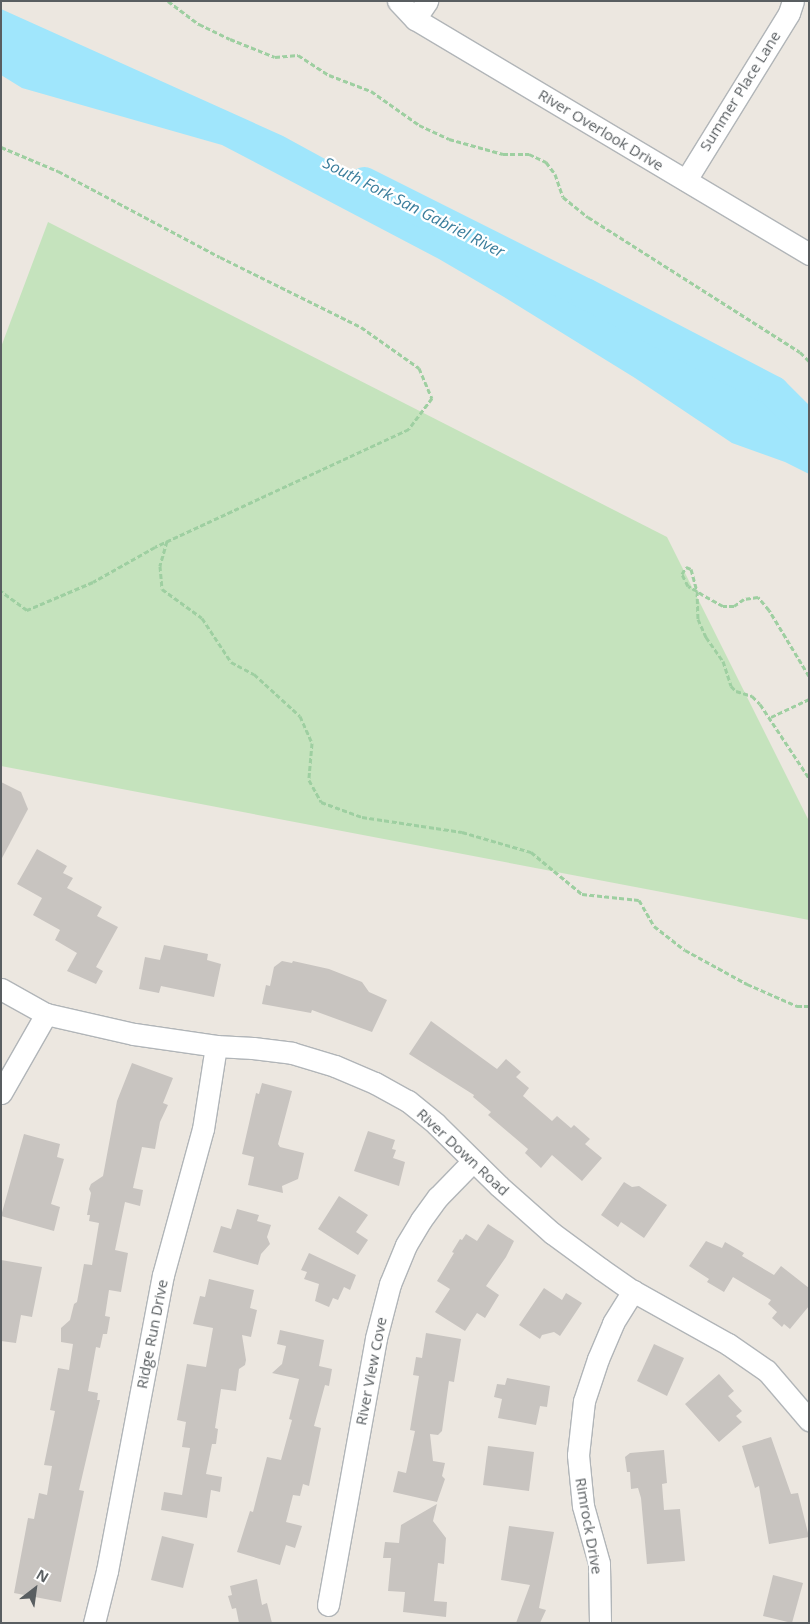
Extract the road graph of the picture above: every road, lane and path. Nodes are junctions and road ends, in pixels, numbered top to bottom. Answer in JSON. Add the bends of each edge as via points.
{"nodes":[{"id":1,"x":168,"y":1,"type":"edge"},
{"id":2,"x":398,"y":1,"type":"edge"},
{"id":3,"x":427,"y":1,"type":"edge"},
{"id":4,"x":793,"y":1,"type":"edge"},
{"id":5,"x":415,"y":19,"type":"junction"},
{"id":6,"x":1,"y":146,"type":"edge"},
{"id":7,"x":686,"y":180,"type":"junction"},
{"id":8,"x":809,"y":254,"type":"edge"},
{"id":9,"x":809,"y":361,"type":"edge"},
{"id":10,"x":168,"y":540,"type":"junction"},
{"id":11,"x":1,"y":591,"type":"edge"},
{"id":12,"x":697,"y":591,"type":"junction"},
{"id":13,"x":809,"y":676,"type":"edge"},
{"id":14,"x":809,"y":699,"type":"edge"},
{"id":15,"x":771,"y":717,"type":"junction"},
{"id":16,"x":809,"y":778,"type":"edge"},
{"id":17,"x":1,"y":989,"type":"edge"},
{"id":18,"x":809,"y":1006,"type":"edge"},
{"id":19,"x":46,"y":1014,"type":"junction"},
{"id":20,"x":216,"y":1046,"type":"junction"},
{"id":21,"x":1,"y":1093,"type":"edge"},
{"id":22,"x":473,"y":1161,"type":"junction"},
{"id":23,"x":633,"y":1291,"type":"junction"},
{"id":24,"x":809,"y":1420,"type":"edge"},
{"id":25,"x":328,"y":1605,"type":"dead end"},
{"id":26,"x":94,"y":1623,"type":"edge"},
{"id":27,"x":600,"y":1623,"type":"edge"}],
"edges":[{"from":1,"to":9,"type":"path","via":[[199,24],[230,39],[275,57],[298,56],[329,75],[371,91],[419,125],[449,139],[503,154],[529,154],[546,162],[563,197],[588,217],[800,352]]},
{"from":2,"to":5,"type":"street","name":"River Overlook Drive"},
{"from":3,"to":5,"type":"street"},
{"from":4,"to":7,"type":"street","name":"Summer Place Lane","via":[[789,13]]},
{"from":5,"to":7,"type":"street","name":"River Overlook Drive"},
{"from":6,"to":10,"type":"path","via":[[58,171],[361,327],[419,368],[432,398],[409,429]]},
{"from":7,"to":8,"type":"street","name":"River Overlook Drive"},
{"from":10,"to":11,"type":"path","via":[[93,582],[27,610]]},
{"from":10,"to":18,"type":"path","via":[[160,566],[162,589],[202,618],[231,662],[254,674],[300,716],[312,743],[309,780],[321,802],[362,817],[462,832],[531,852],[582,894],[639,900],[654,926],[684,950],[747,984],[797,1006]]},
{"from":12,"to":12,"type":"path","via":[[684,579],[682,574],[686,567],[691,569]]},
{"from":12,"to":13,"type":"path","via":[[723,606],[734,606],[744,599],[758,597]]},
{"from":12,"to":15,"type":"path","via":[[698,619],[723,661],[731,686],[752,696]]},
{"from":14,"to":15,"type":"path"},
{"from":15,"to":16,"type":"path"},
{"from":17,"to":19,"type":"street","name":"River Down Road"},
{"from":19,"to":20,"type":"street","name":"River Down Road","via":[[103,1028]]},
{"from":19,"to":21,"type":"street"},
{"from":20,"to":22,"type":"street","name":"River Down Road","via":[[292,1053],[335,1066],[374,1083],[415,1107]]},
{"from":20,"to":26,"type":"street","name":"Ridge Run Drive","via":[[203,1129],[163,1275],[107,1571]]},
{"from":22,"to":23,"type":"street","name":"River Down Road","via":[[552,1233]]},
{"from":22,"to":25,"type":"street","name":"River View Cove","via":[[421,1220],[406,1245],[390,1284],[376,1338]]},
{"from":23,"to":24,"type":"street","name":"River Down Road","via":[[728,1344],[767,1371]]},
{"from":23,"to":27,"type":"street","name":"Rimrock Drive","via":[[613,1323],[595,1368],[584,1401],[578,1455],[583,1506],[598,1563]]}]}
